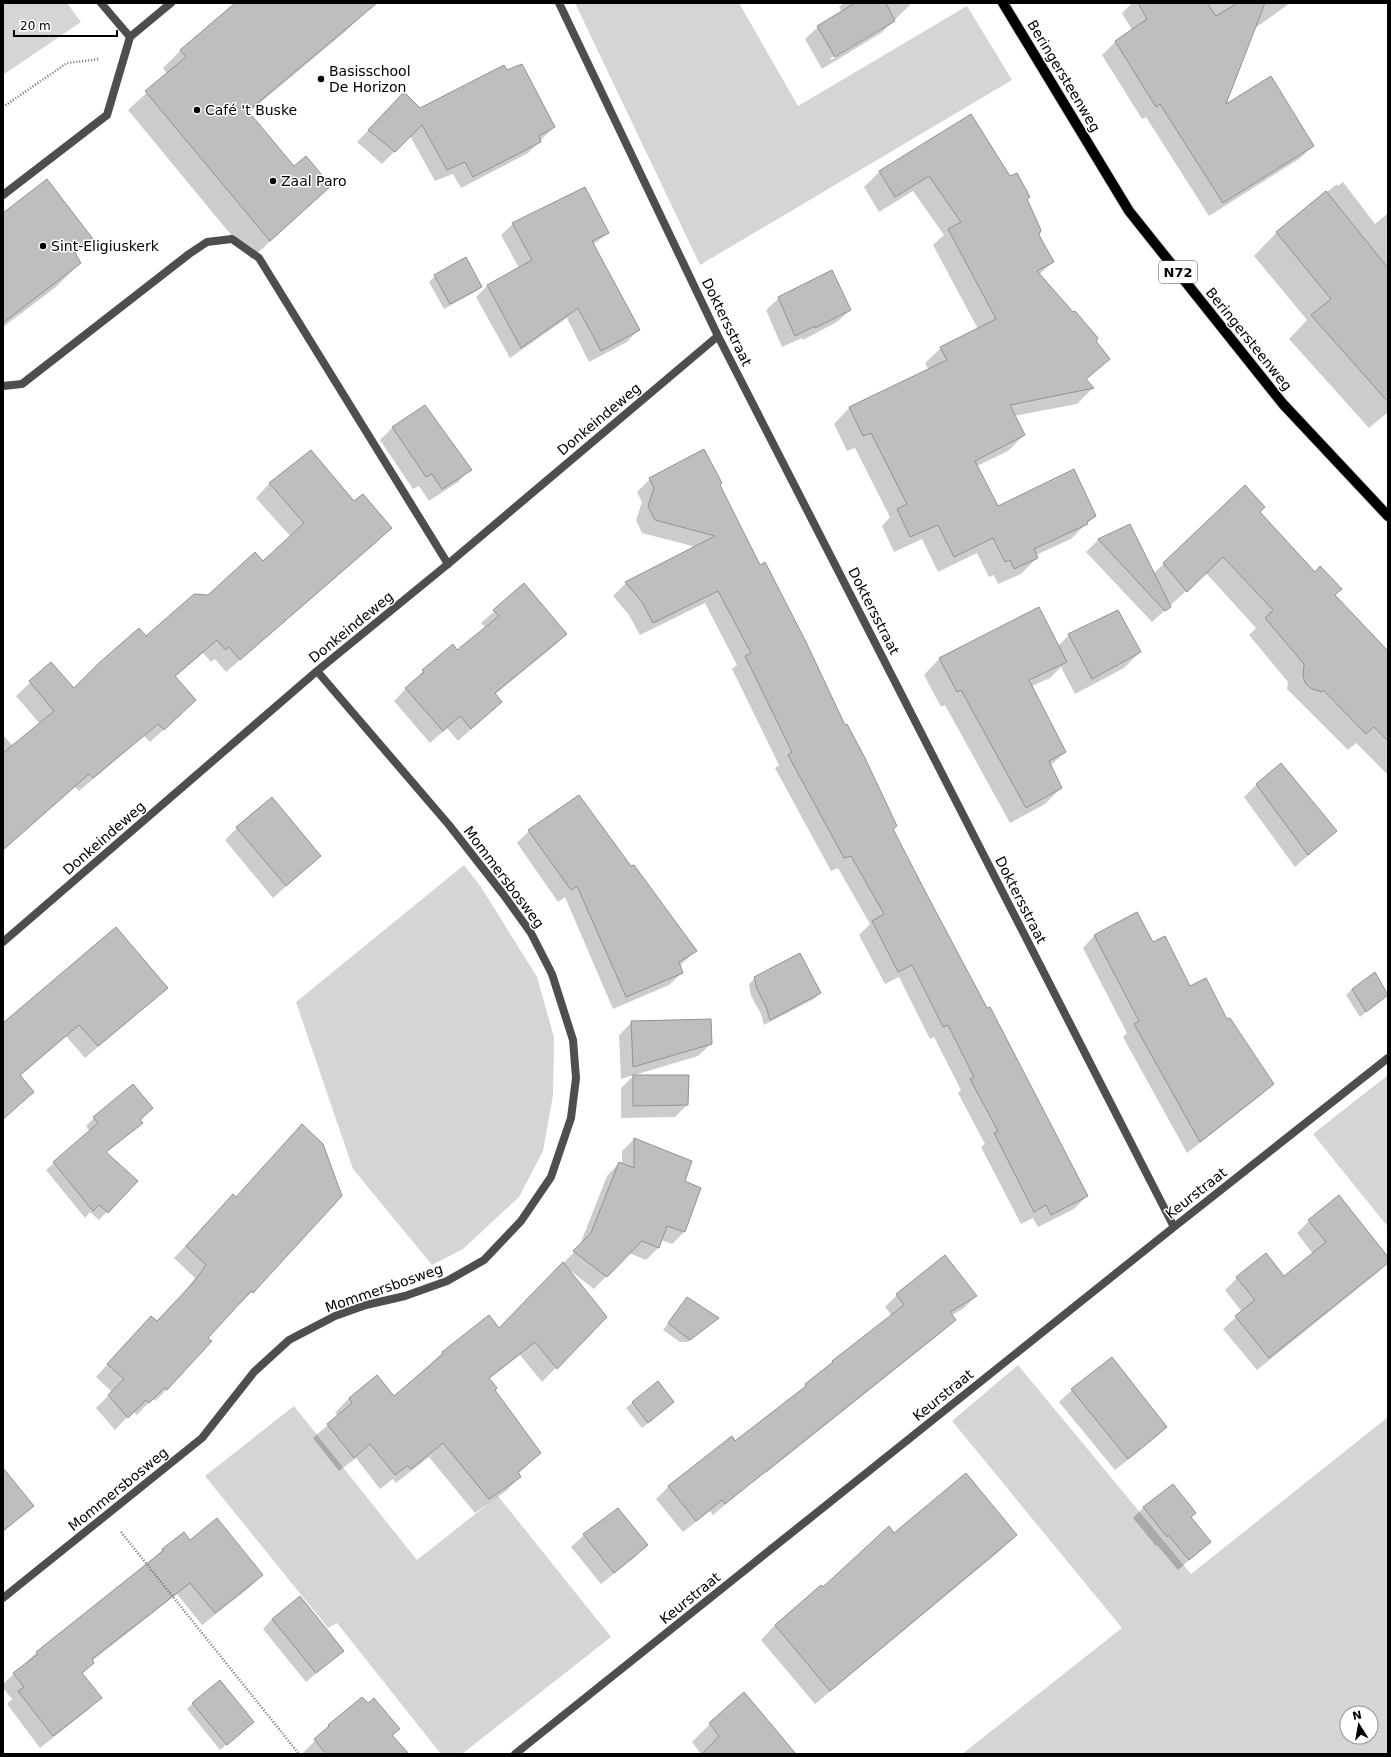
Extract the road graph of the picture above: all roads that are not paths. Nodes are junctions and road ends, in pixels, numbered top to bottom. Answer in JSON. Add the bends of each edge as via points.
{"nodes":[{"id":1,"x":101,"y":3,"type":"edge"},
{"id":2,"x":171,"y":3,"type":"edge"},
{"id":3,"x":559,"y":3,"type":"edge"},
{"id":4,"x":1003,"y":3,"type":"edge"},
{"id":5,"x":130,"y":37,"type":"junction"},
{"id":6,"x":3,"y":195,"type":"edge"},
{"id":7,"x":718,"y":336,"type":"junction"},
{"id":8,"x":3,"y":386,"type":"edge"},
{"id":9,"x":1388,"y":516,"type":"edge"},
{"id":10,"x":448,"y":564,"type":"junction"},
{"id":11,"x":317,"y":671,"type":"junction"},
{"id":12,"x":3,"y":942,"type":"edge"},
{"id":13,"x":1388,"y":1058,"type":"edge"},
{"id":14,"x":1174,"y":1227,"type":"junction"},
{"id":15,"x":3,"y":1598,"type":"edge"},
{"id":16,"x":516,"y":1754,"type":"edge"}],
"edges":[{"from":1,"to":5,"type":"street"},
{"from":2,"to":5,"type":"street"},
{"from":3,"to":7,"type":"street","name":"Doktersstraat"},
{"from":4,"to":9,"type":"main road","name":"Beringersteenweg","number":"N72","via":[[1129,211],[1283,404]]},
{"from":5,"to":6,"type":"street","via":[[107,115]]},
{"from":7,"to":10,"type":"street","name":"Donkeindeweg"},
{"from":7,"to":14,"type":"street","name":"Doktersstraat"},
{"from":8,"to":10,"type":"street","via":[[22,384],[207,242],[232,239],[259,258]]},
{"from":10,"to":11,"type":"street","name":"Donkeindeweg"},
{"from":11,"to":12,"type":"street","name":"Donkeindeweg"},
{"from":11,"to":15,"type":"street","name":"Mommersbosweg","via":[[449,825],[530,933],[552,974],[573,1040],[576,1078],[571,1118],[551,1177],[521,1221],[484,1260],[447,1281],[335,1316],[289,1340],[254,1372],[202,1438]]},
{"from":13,"to":14,"type":"street","name":"Keurstraat"},
{"from":14,"to":16,"type":"street","name":"Keurstraat"}]}
